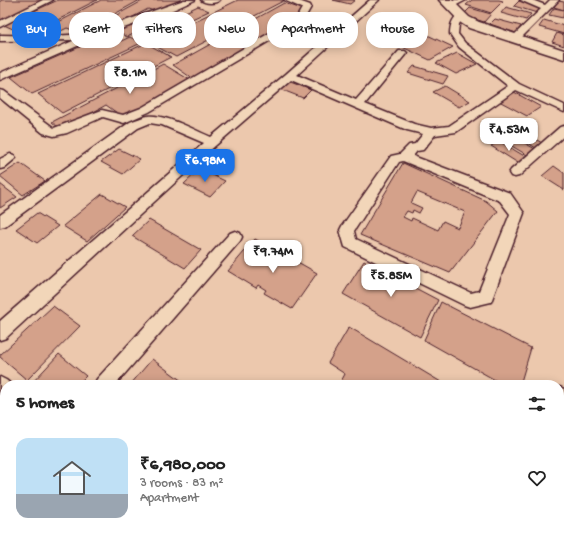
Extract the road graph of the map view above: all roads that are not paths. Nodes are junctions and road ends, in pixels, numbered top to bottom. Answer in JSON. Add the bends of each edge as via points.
{"nodes":[{"id":1,"x":48,"y":0,"type":"edge"},
{"id":2,"x":191,"y":0,"type":"edge"},
{"id":3,"x":205,"y":0,"type":"edge"},
{"id":4,"x":216,"y":0,"type":"edge"},
{"id":5,"x":288,"y":0,"type":"edge"},
{"id":6,"x":375,"y":0,"type":"edge"},
{"id":7,"x":524,"y":0,"type":"edge"},
{"id":8,"x":555,"y":0,"type":"edge"},
{"id":9,"x":452,"y":2,"type":"edge"},
{"id":10,"x":547,"y":8,"type":"junction"},
{"id":11,"x":461,"y":16,"type":"junction"},
{"id":12,"x":0,"y":24,"type":"edge"},
{"id":13,"x":124,"y":25,"type":"edge"},
{"id":14,"x":0,"y":38,"type":"edge"},
{"id":15,"x":69,"y":39,"type":"edge"},
{"id":16,"x":515,"y":39,"type":"junction"},
{"id":17,"x":69,"y":47,"type":"edge"},
{"id":18,"x":402,"y":53,"type":"dead end"},
{"id":19,"x":564,"y":55,"type":"edge"},
{"id":20,"x":290,"y":76,"type":"junction"},
{"id":21,"x":0,"y":77,"type":"edge"},
{"id":22,"x":515,"y":86,"type":"junction"},
{"id":23,"x":0,"y":93,"type":"edge"},
{"id":24,"x":358,"y":105,"type":"junction"},
{"id":25,"x":564,"y":109,"type":"edge"},
{"id":26,"x":564,"y":130,"type":"edge"},
{"id":27,"x":431,"y":132,"type":"junction"},
{"id":28,"x":212,"y":142,"type":"junction"},
{"id":29,"x":410,"y":159,"type":"junction"},
{"id":30,"x":515,"y":173,"type":"dead end"},
{"id":31,"x":0,"y":222,"type":"edge"},
{"id":32,"x":235,"y":237,"type":"dead end"},
{"id":33,"x":0,"y":332,"type":"edge"},
{"id":34,"x":107,"y":380,"type":"edge"}],
"edges":[{"from":1,"to":12,"type":"street"},
{"from":2,"to":13,"type":"street"},
{"from":3,"to":4,"type":"street"},
{"from":5,"to":23,"type":"street","via":[[307,7],[300,19],[145,110],[124,119],[102,113],[54,132],[47,130]]},
{"from":6,"to":20,"type":"street"},
{"from":7,"to":10,"type":"street"},
{"from":8,"to":10,"type":"street"},
{"from":9,"to":11,"type":"street"},
{"from":10,"to":16,"type":"street"},
{"from":11,"to":16,"type":"street","via":[[474,25]]},
{"from":11,"to":22,"type":"street","via":[[455,24],[454,34],[462,45]]},
{"from":14,"to":15,"type":"street"},
{"from":16,"to":19,"type":"street"},
{"from":17,"to":21,"type":"street"},
{"from":18,"to":24,"type":"street"},
{"from":20,"to":24,"type":"street"},
{"from":20,"to":28,"type":"street"},
{"from":22,"to":25,"type":"street"},
{"from":22,"to":27,"type":"street","via":[[452,129]]},
{"from":24,"to":27,"type":"street"},
{"from":26,"to":30,"type":"street"},
{"from":27,"to":29,"type":"street","via":[[419,147],[422,153]]},
{"from":28,"to":31,"type":"street","via":[[165,122],[149,119],[134,125]]},
{"from":28,"to":33,"type":"street"},
{"from":29,"to":29,"type":"street","via":[[395,159],[347,230],[350,244],[470,300],[485,297],[517,213],[505,197]]},
{"from":32,"to":34,"type":"street"}]}
